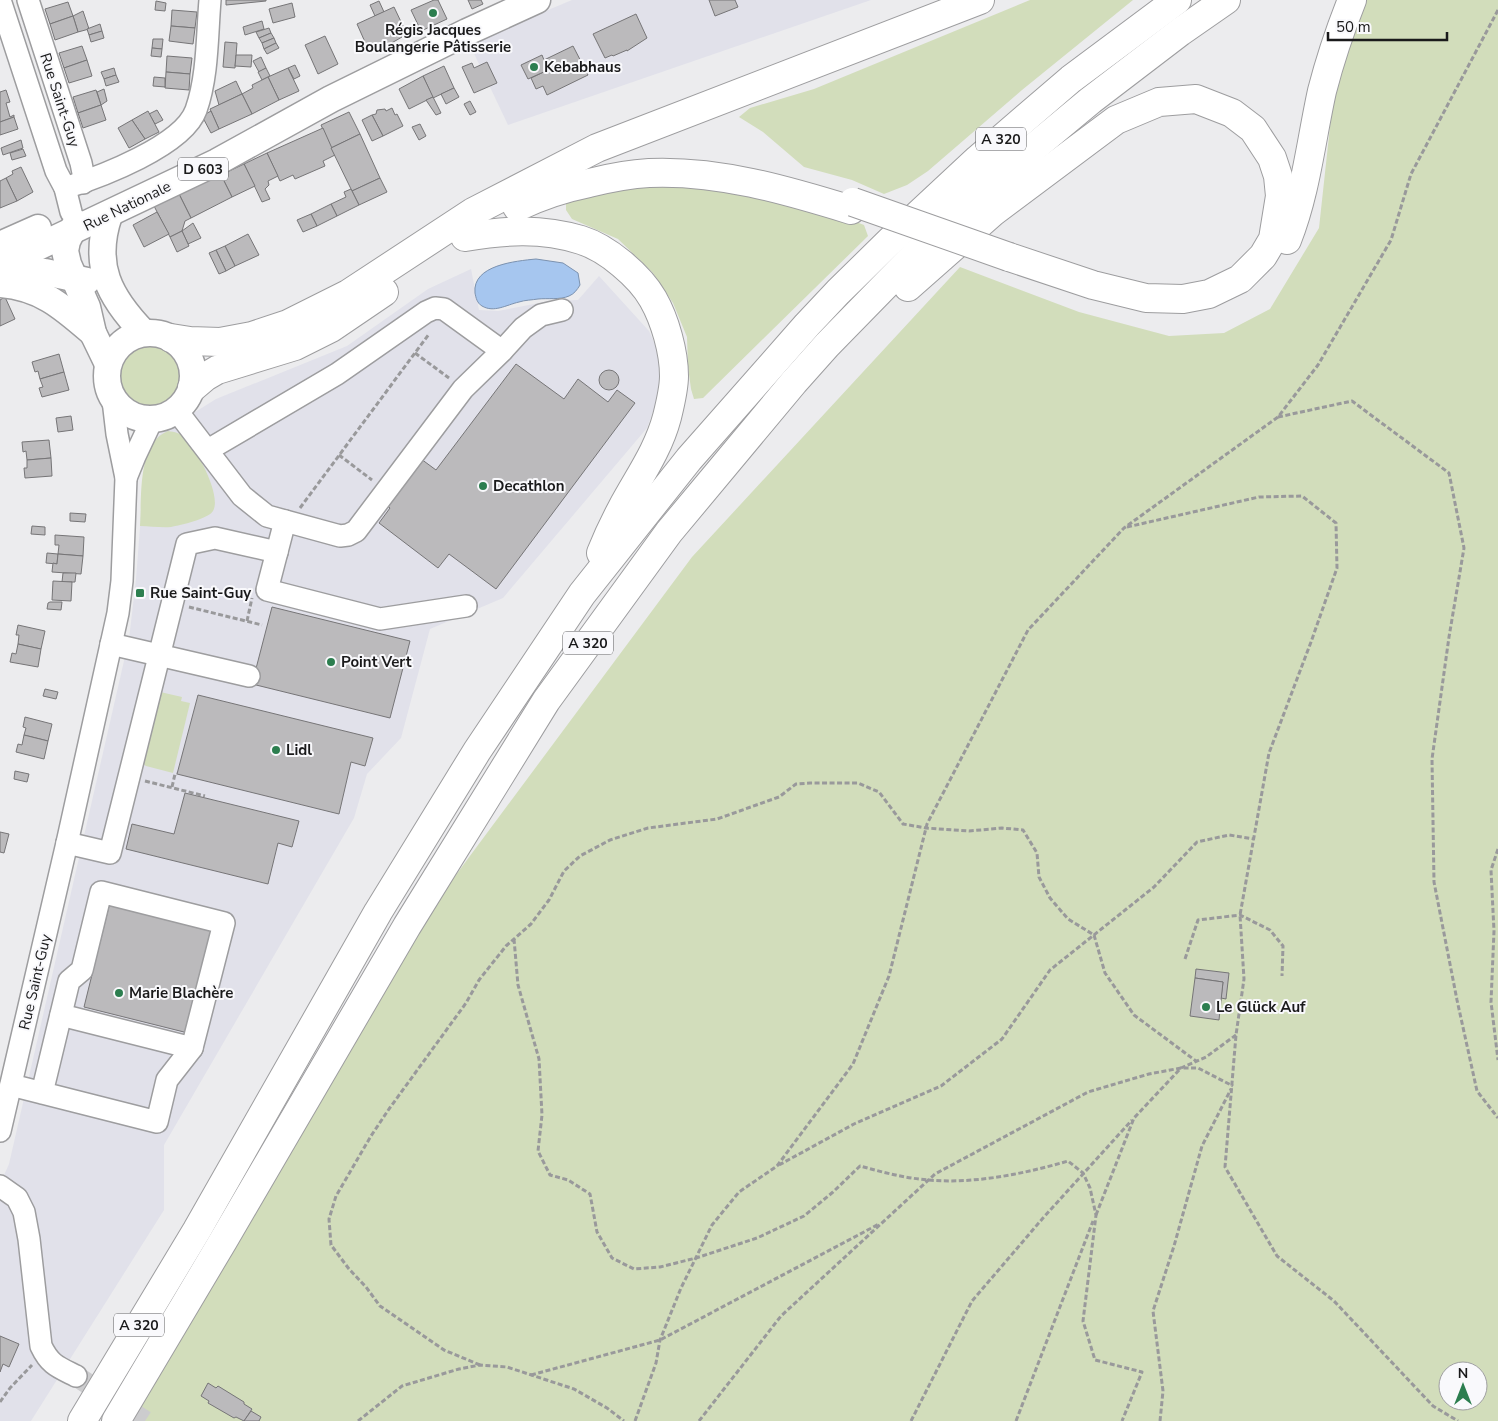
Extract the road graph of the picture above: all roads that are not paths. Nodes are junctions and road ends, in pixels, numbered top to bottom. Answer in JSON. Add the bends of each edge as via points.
{"nodes":[{"id":1,"x":0,"y":0,"type":"edge"},
{"id":2,"x":28,"y":0,"type":"edge"},
{"id":3,"x":210,"y":0,"type":"edge"},
{"id":4,"x":537,"y":0,"type":"edge"},
{"id":5,"x":980,"y":0,"type":"edge"},
{"id":6,"x":1177,"y":0,"type":"edge"},
{"id":7,"x":1226,"y":0,"type":"edge"},
{"id":8,"x":1352,"y":0,"type":"edge"},
{"id":9,"x":515,"y":190,"type":"junction"},
{"id":10,"x":81,"y":206,"type":"junction"},
{"id":11,"x":852,"y":206,"type":"junction"},
{"id":12,"x":465,"y":236,"type":"junction"},
{"id":13,"x":0,"y":245,"type":"edge"},
{"id":14,"x":1008,"y":261,"type":"junction"},
{"id":15,"x":0,"y":265,"type":"edge"},
{"id":16,"x":74,"y":278,"type":"junction"},
{"id":17,"x":0,"y":284,"type":"edge"},
{"id":18,"x":113,"y":296,"type":"junction"},
{"id":19,"x":562,"y":310,"type":"dead end"},
{"id":20,"x":93,"y":333,"type":"junction"},
{"id":21,"x":144,"y":333,"type":"junction"},
{"id":22,"x":171,"y":338,"type":"junction"},
{"id":23,"x":502,"y":350,"type":"junction"},
{"id":24,"x":108,"y":364,"type":"junction"},
{"id":25,"x":794,"y":382,"type":"junction"},
{"id":26,"x":192,"y":388,"type":"junction"},
{"id":27,"x":113,"y":400,"type":"junction"},
{"id":28,"x":177,"y":411,"type":"junction"},
{"id":29,"x":152,"y":420,"type":"junction"},
{"id":30,"x":208,"y":450,"type":"junction"},
{"id":31,"x":126,"y":478,"type":"junction"},
{"id":32,"x":288,"y":522,"type":"junction"},
{"id":33,"x":276,"y":552,"type":"junction"},
{"id":34,"x":582,"y":594,"type":"junction"},
{"id":35,"x":466,"y":606,"type":"dead end"},
{"id":36,"x":112,"y":644,"type":"junction"},
{"id":37,"x":160,"y":655,"type":"junction"},
{"id":38,"x":249,"y":676,"type":"dead end"},
{"id":39,"x":67,"y":843,"type":"junction"},
{"id":40,"x":61,"y":1015,"type":"junction"},
{"id":41,"x":192,"y":1048,"type":"junction"},
{"id":42,"x":11,"y":1086,"type":"junction"},
{"id":43,"x":42,"y":1093,"type":"junction"},
{"id":44,"x":0,"y":1131,"type":"edge"},
{"id":45,"x":0,"y":1186,"type":"edge"},
{"id":46,"x":76,"y":1376,"type":"tunnel mouth"},
{"id":47,"x":82,"y":1421,"type":"edge"},
{"id":48,"x":116,"y":1421,"type":"edge"}],
"edges":[{"from":1,"to":10,"type":"street","name":"Rue Saint-Guy","via":[[59,180]]},
{"from":2,"to":10,"type":"street","name":"Rue Saint-Guy","via":[[81,163]]},
{"from":3,"to":10,"type":"street","via":[[204,68],[195,112],[177,135],[113,170]]},
{"from":4,"to":10,"type":"main road","name":"Rue Nationale","number":"D 603","via":[[331,99],[217,162]]},
{"from":5,"to":9,"type":"highway","via":[[597,148]]},
{"from":6,"to":34,"type":"highway","number":"A 320","via":[[1057,91],[978,159],[845,286],[689,459]]},
{"from":7,"to":25,"type":"highway","number":"A 320","via":[[1091,100],[997,178],[914,256]]},
{"from":8,"to":14,"type":"highway","via":[[1332,50],[1310,159],[1293,223],[1272,264],[1247,288],[1213,303],[1184,309],[1145,307],[1090,294]]},
{"from":9,"to":11,"type":"highway","via":[[610,169],[684,164],[767,178]]},
{"from":9,"to":22,"type":"highway","via":[[448,228],[348,294],[288,324],[220,342]]},
{"from":10,"to":13,"type":"main road","name":"Rue Nationale","number":"D 603"},
{"from":10,"to":15,"type":"main road","name":"Rue Nationale","number":"D 603"},
{"from":10,"to":16,"type":"main road","via":[[65,251]]},
{"from":10,"to":18,"type":"main road","via":[[104,233],[104,271]]},
{"from":11,"to":12,"type":"highway","via":[[731,179],[649,173],[573,186],[531,200]]},
{"from":11,"to":14,"type":"highway"},
{"from":12,"to":26,"type":"highway","via":[[331,328],[295,346],[216,370]]},
{"from":12,"to":34,"type":"highway","via":[[515,230],[553,233],[583,240],[626,267],[640,282],[653,299],[669,338],[674,376],[667,417],[651,459],[621,509]]},
{"from":14,"to":25,"type":"highway","via":[[1146,298],[1183,299],[1210,294],[1240,279],[1263,256],[1273,239],[1280,196],[1272,158],[1253,129],[1232,113],[1196,99],[1159,102],[1116,120],[993,212],[839,353]]},
{"from":15,"to":16,"type":"main road"},
{"from":16,"to":18,"type":"main road","via":[[98,285]]},
{"from":16,"to":20,"type":"main road","via":[[87,307]]},
{"from":17,"to":20,"type":"main road","via":[[36,291]]},
{"from":18,"to":21,"type":"main road"},
{"from":19,"to":23,"type":"street","via":[[541,315]]},
{"from":20,"to":24,"type":"main road"},
{"from":21,"to":22,"type":"main road"},
{"from":21,"to":24,"type":"main road","via":[[122,343]]},
{"from":22,"to":26,"type":"main road","via":[[188,354],[192,365]]},
{"from":23,"to":30,"type":"street","via":[[444,309],[435,308],[337,374]]},
{"from":23,"to":32,"type":"street","via":[[464,389],[356,531],[340,536]]},
{"from":24,"to":27,"type":"main road","via":[[106,376]]},
{"from":25,"to":48,"type":"highway","number":"A 320","via":[[669,532],[546,701],[407,926]]},
{"from":26,"to":28,"type":"main road"},
{"from":27,"to":29,"type":"main road","via":[[130,415]]},
{"from":27,"to":31,"type":"street","name":"Rue Saint-Guy"},
{"from":28,"to":29,"type":"main road"},
{"from":28,"to":30,"type":"street"},
{"from":29,"to":31,"type":"street","name":"Rue Saint-Guy"},
{"from":30,"to":32,"type":"street","via":[[242,496],[267,516]]},
{"from":31,"to":36,"type":"street","name":"Rue Saint-Guy","via":[[122,581]]},
{"from":32,"to":33,"type":"street"},
{"from":33,"to":35,"type":"street","via":[[267,590],[380,618]]},
{"from":33,"to":37,"type":"street","via":[[215,538],[186,544]]},
{"from":34,"to":47,"type":"highway","number":"A 320","via":[[477,751],[384,904],[197,1230]]},
{"from":36,"to":37,"type":"street"},
{"from":36,"to":39,"type":"street","name":"Rue Saint-Guy"},
{"from":37,"to":38,"type":"street"},
{"from":37,"to":39,"type":"street","via":[[110,854]]},
{"from":39,"to":42,"type":"street","name":"Rue Saint-Guy"},
{"from":40,"to":41,"type":"street"},
{"from":40,"to":41,"type":"street","via":[[69,981],[82,970],[101,892],[224,923]]},
{"from":40,"to":43,"type":"street"},
{"from":41,"to":43,"type":"street","via":[[168,1080],[156,1122]]},
{"from":42,"to":43,"type":"street"},
{"from":42,"to":44,"type":"street","name":"Rue Saint-Guy"},
{"from":45,"to":46,"type":"street","via":[[17,1198],[24,1212],[41,1346],[56,1366]]}]}
